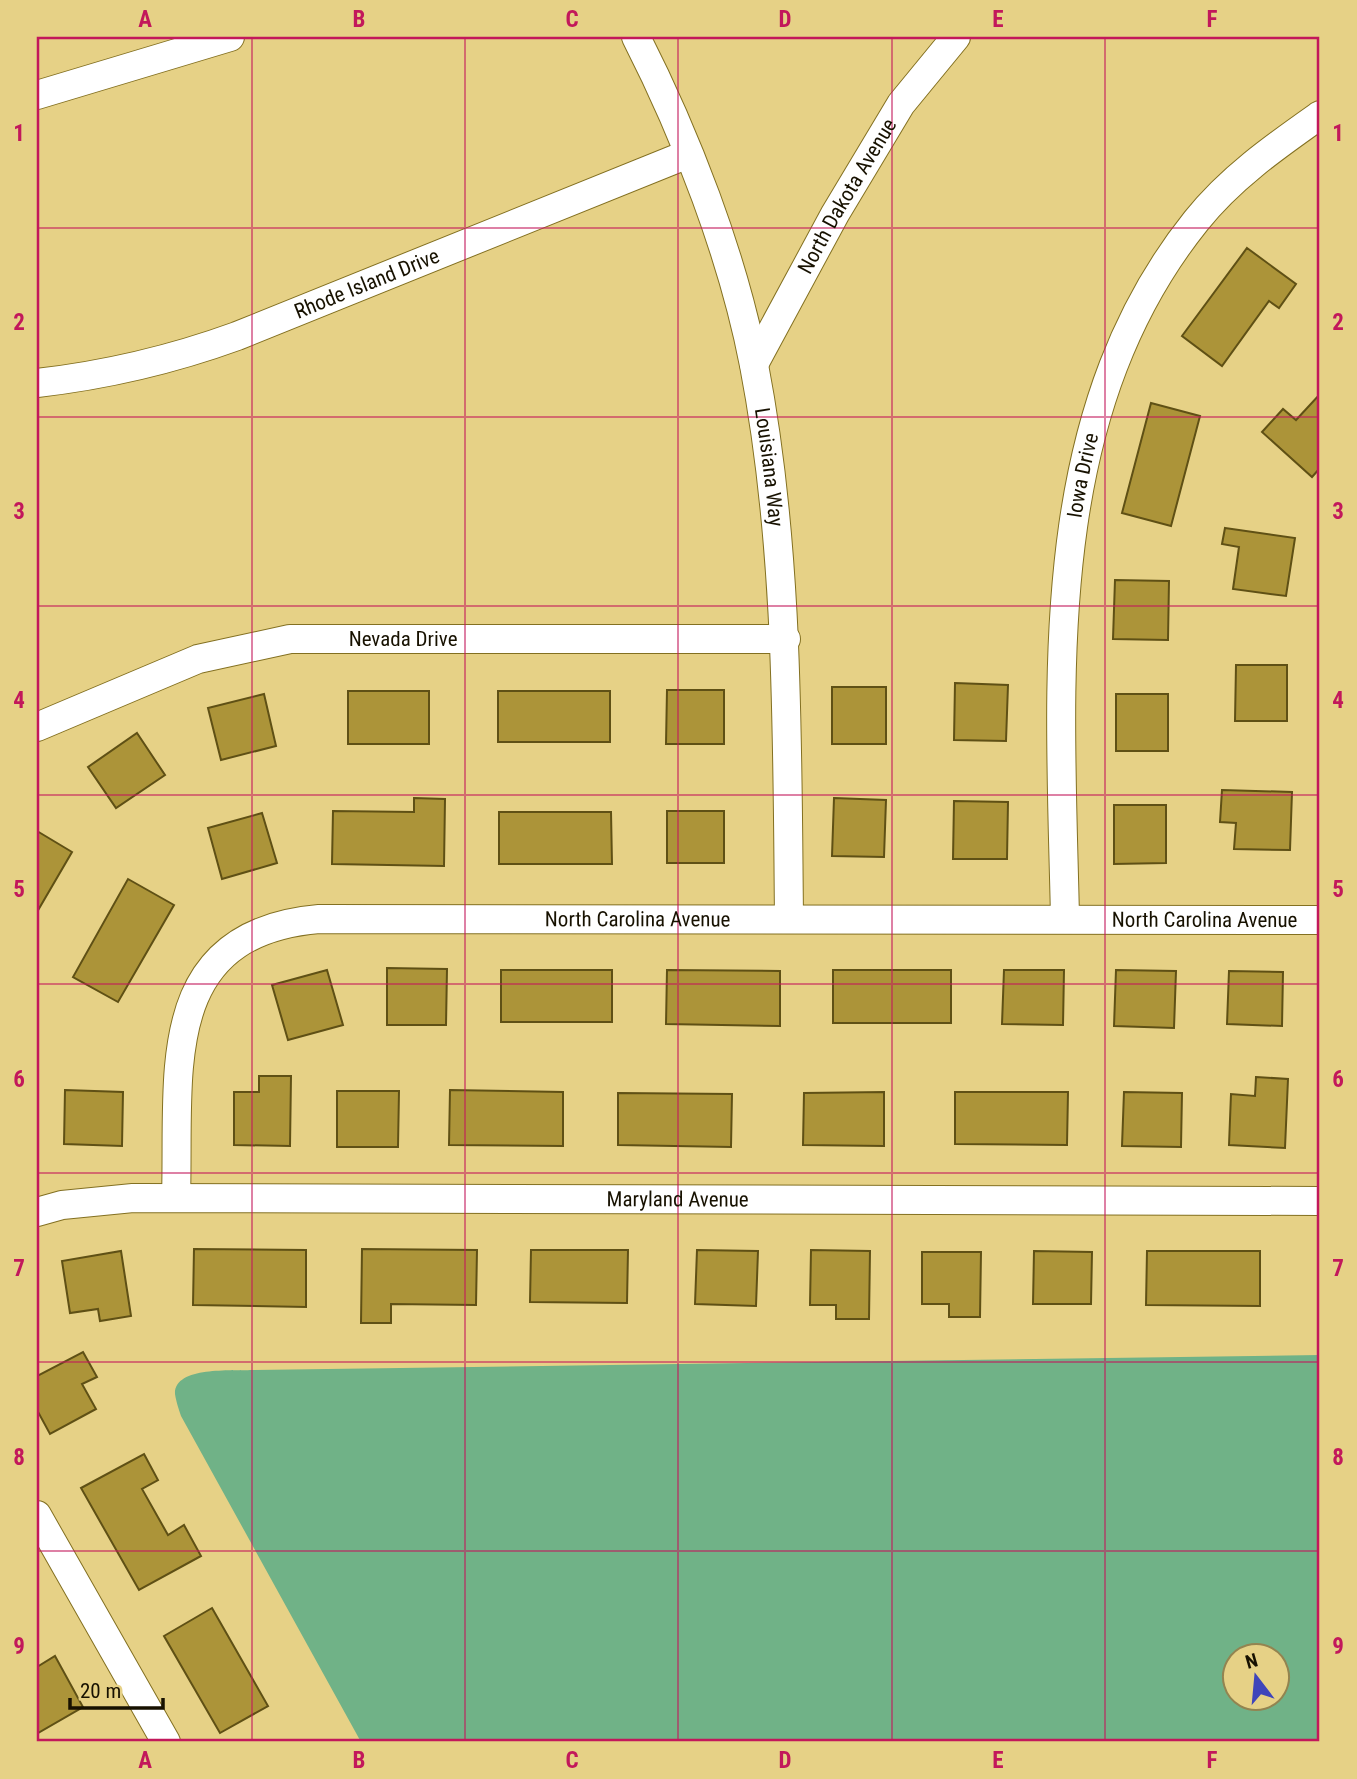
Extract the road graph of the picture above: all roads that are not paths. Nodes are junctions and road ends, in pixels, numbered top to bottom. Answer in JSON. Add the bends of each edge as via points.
{"nodes":[{"id":1,"x":230,"y":37,"type":"edge"},
{"id":2,"x":636,"y":37,"type":"edge"},
{"id":3,"x":956,"y":37,"type":"edge"},
{"id":4,"x":37,"y":95,"type":"edge"},
{"id":5,"x":1320,"y":115,"type":"edge"},
{"id":6,"x":688,"y":154,"type":"junction"},
{"id":7,"x":754,"y":364,"type":"junction"},
{"id":8,"x":37,"y":383,"type":"edge"},
{"id":9,"x":786,"y":639,"type":"junction"},
{"id":10,"x":37,"y":727,"type":"edge"},
{"id":11,"x":789,"y":918,"type":"junction"},
{"id":12,"x":1065,"y":918,"type":"junction"},
{"id":13,"x":1320,"y":919,"type":"edge"},
{"id":14,"x":176,"y":1198,"type":"junction"},
{"id":15,"x":1320,"y":1201,"type":"edge"},
{"id":16,"x":37,"y":1212,"type":"edge"},
{"id":17,"x":37,"y":1515,"type":"edge"},
{"id":18,"x":166,"y":1742,"type":"edge"}],
"edges":[{"from":1,"to":4,"type":"street"},
{"from":2,"to":6,"type":"street","name":"Louisiana Way"},
{"from":3,"to":7,"type":"street","name":"North Dakota Avenue","via":[[901,104]]},
{"from":5,"to":12,"type":"street","name":"Iowa Drive","via":[[1281,141],[1197,219],[1144,302],[1100,408],[1081,477],[1061,620]]},
{"from":6,"to":7,"type":"street","name":"Louisiana Way","via":[[733,281]]},
{"from":6,"to":8,"type":"street","name":"Rhode Island Drive","via":[[237,337],[155,364]]},
{"from":7,"to":9,"type":"street","name":"Louisiana Way"},
{"from":9,"to":10,"type":"street","name":"Nevada Drive","via":[[289,639],[198,659]]},
{"from":9,"to":11,"type":"street","name":"Louisiana Way"},
{"from":11,"to":12,"type":"street","name":"North Carolina Avenue"},
{"from":11,"to":14,"type":"street","name":"North Carolina Avenue","via":[[319,919],[287,923],[244,937],[209,967],[191,1006],[181,1053]]},
{"from":12,"to":13,"type":"street","name":"North Carolina Avenue"},
{"from":14,"to":15,"type":"street","name":"Maryland Avenue"},
{"from":14,"to":16,"type":"street","name":"Maryland Avenue","via":[[86,1202]]},
{"from":17,"to":18,"type":"street"}]}
